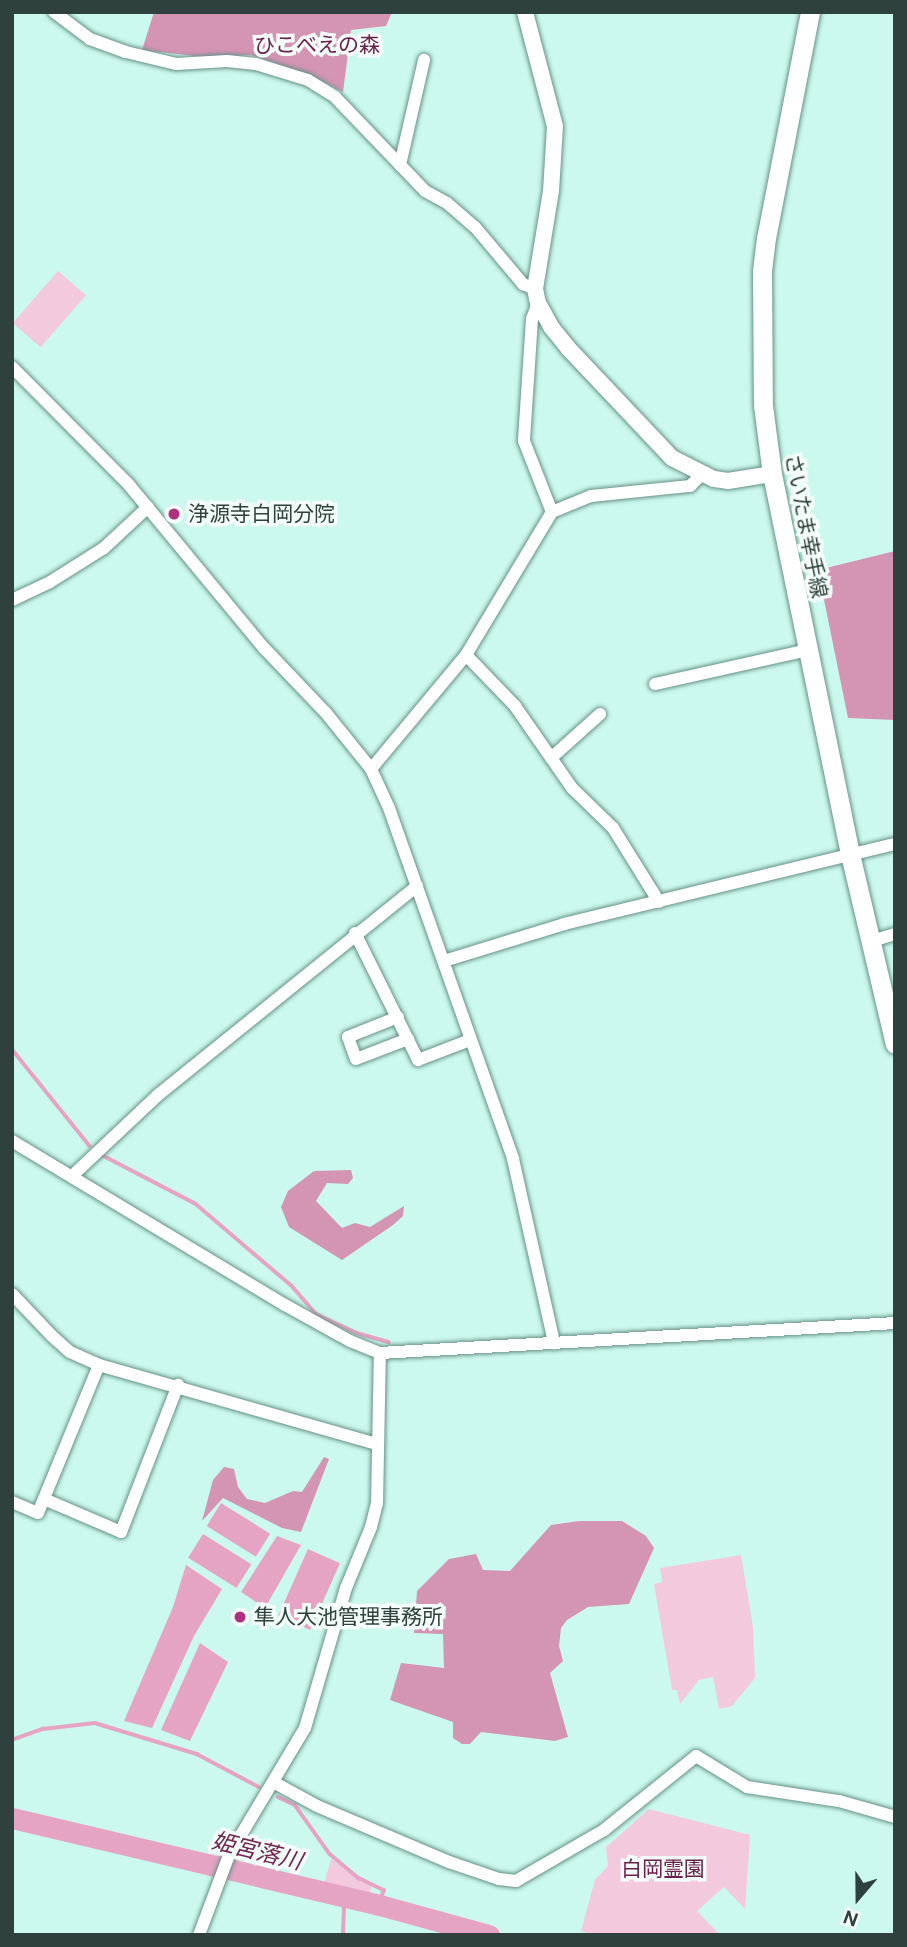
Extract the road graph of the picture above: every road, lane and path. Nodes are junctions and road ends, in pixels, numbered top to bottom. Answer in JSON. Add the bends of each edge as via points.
{"nodes":[{"id":1,"x":54,"y":12,"type":"edge"},
{"id":2,"x":525,"y":12,"type":"edge"},
{"id":3,"x":810,"y":12,"type":"edge"},
{"id":4,"x":424,"y":60,"type":"dead end"},
{"id":5,"x":400,"y":165,"type":"junction"},
{"id":6,"x":537,"y":296,"type":"junction"},
{"id":7,"x":12,"y":367,"type":"edge"},
{"id":8,"x":772,"y":474,"type":"junction"},
{"id":9,"x":701,"y":475,"type":"junction"},
{"id":10,"x":148,"y":507,"type":"junction"},
{"id":11,"x":552,"y":512,"type":"junction"},
{"id":12,"x":12,"y":600,"type":"edge"},
{"id":13,"x":808,"y":650,"type":"junction"},
{"id":14,"x":466,"y":654,"type":"junction"},
{"id":15,"x":655,"y":684,"type":"dead end"},
{"id":16,"x":600,"y":714,"type":"dead end"},
{"id":17,"x":551,"y":758,"type":"junction"},
{"id":18,"x":371,"y":769,"type":"junction"},
{"id":19,"x":895,"y":844,"type":"edge"},
{"id":20,"x":849,"y":854,"type":"junction"},
{"id":21,"x":417,"y":886,"type":"junction"},
{"id":22,"x":659,"y":902,"type":"junction"},
{"id":23,"x":355,"y":933,"type":"junction"},
{"id":24,"x":895,"y":934,"type":"edge"},
{"id":25,"x":872,"y":941,"type":"junction"},
{"id":26,"x":444,"y":961,"type":"junction"},
{"id":27,"x":398,"y":1017,"type":"junction"},
{"id":28,"x":408,"y":1039,"type":"junction"},
{"id":29,"x":470,"y":1040,"type":"junction"},
{"id":30,"x":895,"y":1044,"type":"edge"},
{"id":31,"x":12,"y":1141,"type":"edge"},
{"id":32,"x":72,"y":1176,"type":"junction"},
{"id":33,"x":12,"y":1294,"type":"edge"},
{"id":34,"x":895,"y":1323,"type":"edge"},
{"id":35,"x":554,"y":1343,"type":"junction"},
{"id":36,"x":380,"y":1353,"type":"junction"},
{"id":37,"x":99,"y":1365,"type":"junction"},
{"id":38,"x":178,"y":1385,"type":"junction"},
{"id":39,"x":377,"y":1444,"type":"junction"},
{"id":40,"x":44,"y":1499,"type":"junction"},
{"id":41,"x":12,"y":1502,"type":"edge"},
{"id":42,"x":275,"y":1783,"type":"junction"},
{"id":43,"x":895,"y":1816,"type":"edge"},
{"id":44,"x":199,"y":1935,"type":"edge"}],
"edges":[{"from":1,"to":5,"type":"street","via":[[90,39],[126,52],[176,64],[256,64],[308,80],[335,97]]},
{"from":2,"to":6,"type":"street","via":[[555,126]]},
{"from":3,"to":8,"type":"main road","name":"さいたま幸手線","via":[[762,272],[763,405]]},
{"from":4,"to":5,"type":"street"},
{"from":5,"to":6,"type":"street","via":[[425,191],[475,226]]},
{"from":6,"to":9,"type":"street","via":[[568,348],[672,458]]},
{"from":6,"to":11,"type":"street","via":[[524,440]]},
{"from":7,"to":10,"type":"street"},
{"from":8,"to":9,"type":"street","via":[[728,481]]},
{"from":8,"to":13,"type":"main road","name":"さいたま幸手線"},
{"from":9,"to":11,"type":"street","via":[[690,486],[592,496]]},
{"from":10,"to":12,"type":"street","via":[[104,548]]},
{"from":10,"to":18,"type":"street"},
{"from":11,"to":14,"type":"street"},
{"from":13,"to":15,"type":"street"},
{"from":13,"to":20,"type":"main road","name":"さいたま幸手線"},
{"from":14,"to":17,"type":"street","via":[[515,706]]},
{"from":14,"to":18,"type":"street"},
{"from":16,"to":17,"type":"street"},
{"from":17,"to":22,"type":"street","via":[[572,788],[613,828]]},
{"from":18,"to":21,"type":"street"},
{"from":19,"to":20,"type":"street"},
{"from":20,"to":22,"type":"street"},
{"from":20,"to":25,"type":"main road","name":"さいたま幸手線"},
{"from":21,"to":23,"type":"street"},
{"from":21,"to":26,"type":"street"},
{"from":22,"to":26,"type":"street","via":[[564,924]]},
{"from":23,"to":27,"type":"street"},
{"from":23,"to":32,"type":"street","via":[[158,1095]]},
{"from":24,"to":25,"type":"street"},
{"from":25,"to":30,"type":"main road","name":"さいたま幸手線"},
{"from":26,"to":29,"type":"street"},
{"from":27,"to":28,"type":"street"},
{"from":27,"to":28,"type":"street","via":[[348,1037],[356,1059]]},
{"from":28,"to":29,"type":"street","via":[[418,1060]]},
{"from":29,"to":35,"type":"street","via":[[513,1159]]},
{"from":31,"to":32,"type":"street"},
{"from":32,"to":36,"type":"street","via":[[285,1305]]},
{"from":33,"to":37,"type":"street","via":[[70,1352]]},
{"from":34,"to":35,"type":"street"},
{"from":35,"to":36,"type":"street"},
{"from":36,"to":39,"type":"street"},
{"from":37,"to":38,"type":"street"},
{"from":37,"to":40,"type":"street"},
{"from":38,"to":39,"type":"street"},
{"from":38,"to":40,"type":"street","via":[[121,1532]]},
{"from":39,"to":42,"type":"street","via":[[377,1503],[371,1527],[346,1588],[305,1728]]},
{"from":40,"to":41,"type":"street","via":[[38,1513]]},
{"from":42,"to":43,"type":"street","via":[[317,1806],[449,1862],[516,1881],[604,1830],[696,1756],[747,1787],[839,1801]]},
{"from":42,"to":44,"type":"street","via":[[229,1855]]}]}
